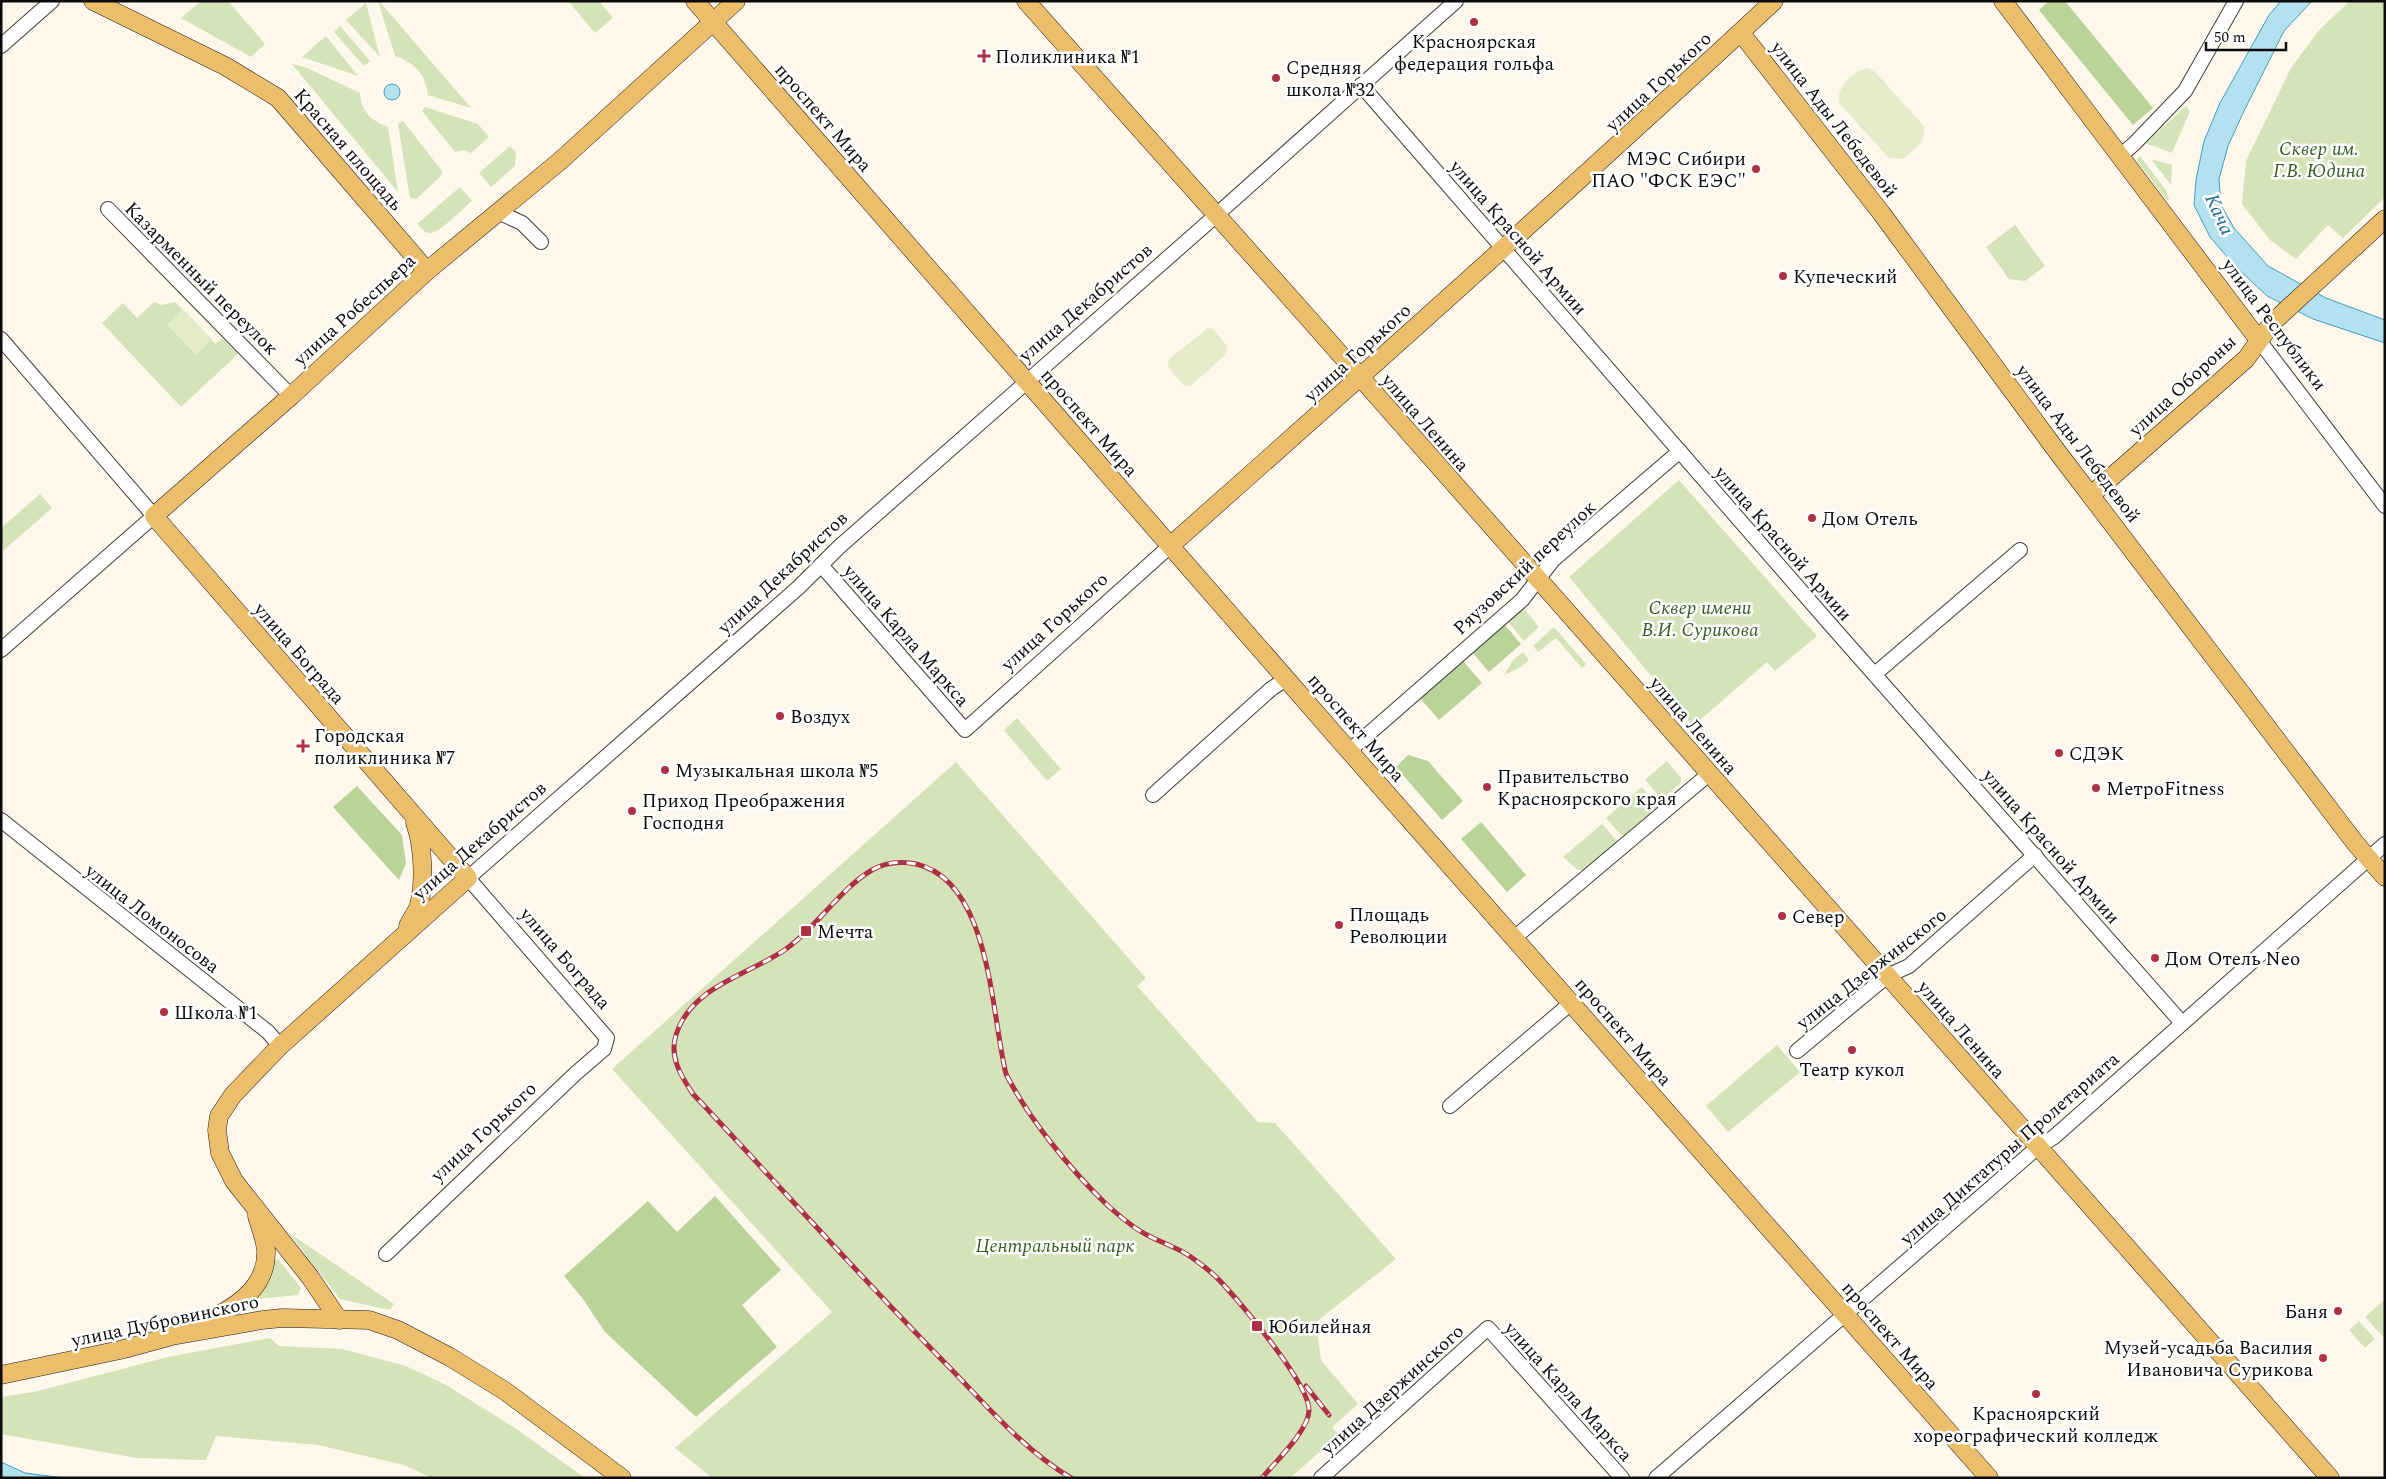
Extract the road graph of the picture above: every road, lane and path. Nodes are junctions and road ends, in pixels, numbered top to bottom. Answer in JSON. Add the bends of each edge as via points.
{"nodes":[{"id":1,"x":52,"y":1,"type":"edge"},
{"id":2,"x":93,"y":1,"type":"edge"},
{"id":3,"x":695,"y":1,"type":"edge"},
{"id":4,"x":736,"y":1,"type":"edge"},
{"id":5,"x":1026,"y":1,"type":"edge"},
{"id":6,"x":1456,"y":1,"type":"edge"},
{"id":7,"x":1774,"y":1,"type":"edge"},
{"id":8,"x":2003,"y":1,"type":"edge"},
{"id":9,"x":2236,"y":1,"type":"edge"},
{"id":10,"x":713,"y":22,"type":"junction"},
{"id":11,"x":1741,"y":33,"type":"junction"},
{"id":12,"x":1,"y":46,"type":"edge"},
{"id":13,"x":1361,"y":84,"type":"junction"},
{"id":14,"x":2121,"y":155,"type":"junction"},
{"id":15,"x":108,"y":209,"type":"dead end"},
{"id":16,"x":500,"y":213,"type":"junction"},
{"id":17,"x":1217,"y":214,"type":"junction"},
{"id":18,"x":2385,"y":219,"type":"edge"},
{"id":19,"x":541,"y":242,"type":"dead end"},
{"id":20,"x":1505,"y":249,"type":"junction"},
{"id":21,"x":426,"y":271,"type":"junction"},
{"id":22,"x":1,"y":338,"type":"edge"},
{"id":23,"x":2258,"y":339,"type":"junction"},
{"id":24,"x":1360,"y":378,"type":"junction"},
{"id":25,"x":1027,"y":382,"type":"junction"},
{"id":26,"x":290,"y":396,"type":"junction"},
{"id":27,"x":1680,"y":451,"type":"junction"},
{"id":28,"x":2091,"y":494,"type":"junction"},
{"id":29,"x":2385,"y":506,"type":"edge"},
{"id":30,"x":154,"y":516,"type":"junction"},
{"id":31,"x":1170,"y":546,"type":"junction"},
{"id":32,"x":2020,"y":550,"type":"dead end"},
{"id":33,"x":821,"y":565,"type":"junction"},
{"id":34,"x":1538,"y":581,"type":"junction"},
{"id":35,"x":1,"y":650,"type":"edge"},
{"id":36,"x":1876,"y":673,"type":"junction"},
{"id":37,"x":1286,"y":678,"type":"junction"},
{"id":38,"x":965,"y":730,"type":"joint"},
{"id":39,"x":1349,"y":751,"type":"junction"},
{"id":40,"x":1709,"y":774,"type":"junction"},
{"id":41,"x":1153,"y":795,"type":"dead end"},
{"id":42,"x":412,"y":815,"type":"junction"},
{"id":43,"x":1,"y":820,"type":"edge"},
{"id":44,"x":2385,"y":844,"type":"edge"},
{"id":45,"x":2035,"y":855,"type":"junction"},
{"id":46,"x":2368,"y":859,"type":"junction"},
{"id":47,"x":2385,"y":877,"type":"edge"},
{"id":48,"x":468,"y":878,"type":"junction"},
{"id":49,"x":403,"y":935,"type":"junction"},
{"id":50,"x":1514,"y":938,"type":"junction"},
{"id":51,"x":1887,"y":976,"type":"junction"},
{"id":52,"x":1571,"y":1003,"type":"junction"},
{"id":53,"x":2182,"y":1023,"type":"junction"},
{"id":54,"x":607,"y":1038,"type":"joint"},
{"id":55,"x":280,"y":1046,"type":"junction"},
{"id":56,"x":1797,"y":1050,"type":"dead end"},
{"id":57,"x":1450,"y":1106,"type":"dead end"},
{"id":58,"x":2038,"y":1147,"type":"junction"},
{"id":59,"x":253,"y":1204,"type":"junction"},
{"id":60,"x":386,"y":1254,"type":"dead end"},
{"id":61,"x":1845,"y":1314,"type":"junction"},
{"id":62,"x":339,"y":1320,"type":"junction"},
{"id":63,"x":1488,"y":1328,"type":"joint"},
{"id":64,"x":172,"y":1336,"type":"junction"},
{"id":65,"x":1,"y":1375,"type":"edge"},
{"id":66,"x":622,"y":1478,"type":"edge"},
{"id":67,"x":1321,"y":1478,"type":"edge"},
{"id":68,"x":1622,"y":1478,"type":"edge"},
{"id":69,"x":1656,"y":1478,"type":"edge"},
{"id":70,"x":1989,"y":1478,"type":"edge"},
{"id":71,"x":2330,"y":1478,"type":"edge"}],
"edges":[{"from":1,"to":12,"type":"street"},
{"from":2,"to":21,"type":"main road","name":"Красная площадь","via":[[226,66],[278,98]]},
{"from":3,"to":10,"type":"main road","name":"проспект Мира"},
{"from":4,"to":10,"type":"main road","name":"улица Робеспьера"},
{"from":5,"to":17,"type":"main road","name":"улица Ленина"},
{"from":6,"to":13,"type":"street","name":"улица Декабристов"},
{"from":7,"to":11,"type":"main road","name":"улица Горького"},
{"from":8,"to":14,"type":"main road","name":"улица Республики"},
{"from":9,"to":14,"type":"street","via":[[2185,91]]},
{"from":10,"to":16,"type":"main road","name":"улица Робеспьера"},
{"from":10,"to":25,"type":"main road","name":"проспект Мира"},
{"from":11,"to":20,"type":"main road","name":"улица Горького"},
{"from":11,"to":28,"type":"main road","name":"улица Ады Лебедевой","via":[[1882,214]]},
{"from":13,"to":17,"type":"street","name":"улица Декабристов"},
{"from":13,"to":20,"type":"street","name":"улица Красной Армии"},
{"from":14,"to":23,"type":"main road","name":"улица Республики"},
{"from":15,"to":26,"type":"street","name":"Казарменный переулок"},
{"from":16,"to":19,"type":"street","via":[[522,223]]},
{"from":16,"to":21,"type":"main road","name":"улица Робеспьера"},
{"from":17,"to":24,"type":"main road","name":"улица Ленина"},
{"from":17,"to":25,"type":"street","name":"улица Декабристов"},
{"from":18,"to":23,"type":"main road","name":"улица Обороны"},
{"from":20,"to":24,"type":"main road","name":"улица Горького"},
{"from":20,"to":27,"type":"street","name":"улица Красной Армии"},
{"from":21,"to":26,"type":"main road","name":"улица Робеспьера"},
{"from":22,"to":30,"type":"street","name":"улица Бограда"},
{"from":23,"to":28,"type":"main road","name":"улица Обороны","via":[[2246,359]]},
{"from":23,"to":29,"type":"street","name":"улица Республики"},
{"from":24,"to":31,"type":"main road","name":"улица Горького"},
{"from":24,"to":34,"type":"main road","name":"улица Ленина"},
{"from":25,"to":31,"type":"main road","name":"проспект Мира"},
{"from":25,"to":33,"type":"street","name":"улица Декабристов"},
{"from":26,"to":30,"type":"main road","name":"улица Робеспьера"},
{"from":27,"to":34,"type":"street","name":"Ряузовский переулок","via":[[1553,560]]},
{"from":27,"to":36,"type":"street","name":"улица Красной Армии","via":[[1862,661]]},
{"from":28,"to":46,"type":"main road","name":"улица Ады Лебедевой"},
{"from":30,"to":35,"type":"street","name":"улица Робеспьера"},
{"from":30,"to":42,"type":"main road","name":"улица Бограда"},
{"from":31,"to":37,"type":"main road","name":"проспект Мира"},
{"from":31,"to":38,"type":"street","name":"улица Горького"},
{"from":32,"to":36,"type":"street"},
{"from":33,"to":38,"type":"street","name":"улица Карла Маркса"},
{"from":33,"to":48,"type":"street","name":"улица Декабристов"},
{"from":34,"to":39,"type":"street","name":"Ряузовский переулок","via":[[1522,600]]},
{"from":34,"to":40,"type":"main road","name":"улица Ленина"},
{"from":36,"to":45,"type":"street","name":"улица Красной Армии"},
{"from":37,"to":39,"type":"main road","name":"проспект Мира"},
{"from":37,"to":41,"type":"street"},
{"from":39,"to":50,"type":"main road","name":"проспект Мира"},
{"from":40,"to":50,"type":"street"},
{"from":40,"to":51,"type":"main road","name":"улица Ленина"},
{"from":42,"to":48,"type":"main road","name":"улица Бограда"},
{"from":42,"to":49,"type":"main road","via":[[422,851],[419,905]]},
{"from":43,"to":55,"type":"street","name":"улица Ломоносова","via":[[268,1032]]},
{"from":44,"to":46,"type":"street","name":"улица Диктатуры Пролетариата"},
{"from":45,"to":51,"type":"street","name":"улица Дзержинского","via":[[1909,966]]},
{"from":45,"to":53,"type":"street","name":"улица Красной Армии"},
{"from":46,"to":47,"type":"main road","name":"улица Ады Лебедевой"},
{"from":46,"to":53,"type":"street","name":"улица Диктатуры Пролетариата"},
{"from":48,"to":49,"type":"main road","name":"улица Декабристов"},
{"from":48,"to":54,"type":"street","name":"улица Бограда"},
{"from":49,"to":55,"type":"main road","name":"улица Декабристов"},
{"from":50,"to":52,"type":"main road","name":"проспект Мира"},
{"from":51,"to":56,"type":"street","name":"улица Дзержинского"},
{"from":51,"to":58,"type":"main road","name":"улица Ленина"},
{"from":52,"to":57,"type":"street"},
{"from":52,"to":61,"type":"main road","name":"проспект Мира"},
{"from":53,"to":58,"type":"street","name":"улица Диктатуры Пролетариата","via":[[2054,1137]]},
{"from":54,"to":60,"type":"street","name":"улица Горького","via":[[604,1049]]},
{"from":55,"to":59,"type":"main road","name":"улица Декабристов","via":[[225,1104],[216,1130],[225,1165]]},
{"from":58,"to":61,"type":"street","name":"улица Диктатуры Пролетариата"},
{"from":58,"to":71,"type":"main road","name":"улица Ленина"},
{"from":59,"to":62,"type":"main road","name":"улица Декабристов"},
{"from":59,"to":64,"type":"main road","via":[[266,1251],[258,1281],[244,1300],[225,1313]]},
{"from":61,"to":69,"type":"street","name":"улица Диктатуры Пролетариата"},
{"from":61,"to":70,"type":"main road","name":"проспект Мира"},
{"from":62,"to":64,"type":"main road","name":"улица Дубровинского","via":[[282,1318]]},
{"from":62,"to":66,"type":"main road","name":"улица Дубровинского","via":[[369,1320],[398,1330],[450,1357],[505,1391]]},
{"from":63,"to":67,"type":"street","name":"улица Дзержинского"},
{"from":63,"to":68,"type":"street","name":"улица Карла Маркса"},
{"from":64,"to":65,"type":"main road","name":"улица Дубровинского"}]}
